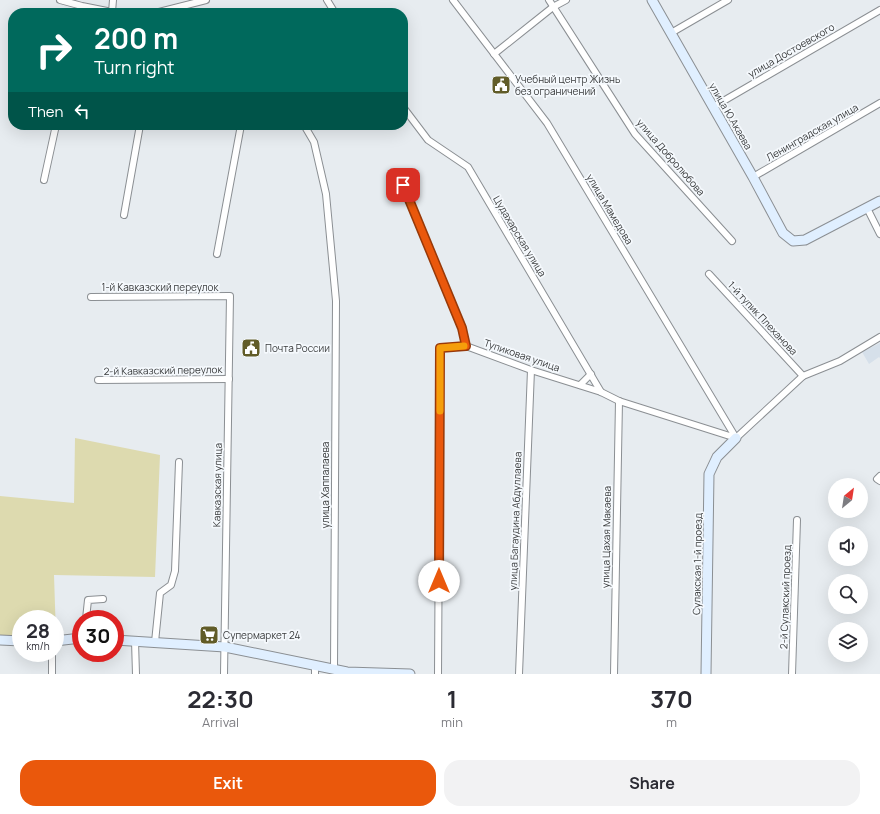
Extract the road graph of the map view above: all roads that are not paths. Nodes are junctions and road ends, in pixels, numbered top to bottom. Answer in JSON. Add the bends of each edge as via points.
{"nodes":[{"id":1,"x":60,"y":0,"type":"edge"},
{"id":2,"x":206,"y":0,"type":"edge"},
{"id":3,"x":453,"y":0,"type":"edge"},
{"id":4,"x":549,"y":0,"type":"edge"},
{"id":5,"x":566,"y":0,"type":"edge"},
{"id":6,"x":652,"y":0,"type":"edge"},
{"id":7,"x":728,"y":0,"type":"edge"},
{"id":8,"x":553,"y":7,"type":"junction"},
{"id":9,"x":77,"y":8,"type":"edge"},
{"id":10,"x":175,"y":8,"type":"edge"},
{"id":11,"x":880,"y":10,"type":"edge"},
{"id":12,"x":671,"y":34,"type":"junction"},
{"id":13,"x":494,"y":54,"type":"junction"},
{"id":14,"x":880,"y":103,"type":"edge"},
{"id":15,"x":713,"y":107,"type":"junction"},
{"id":16,"x":408,"y":114,"type":"edge"},
{"id":17,"x":55,"y":130,"type":"edge"},
{"id":18,"x":139,"y":130,"type":"edge"},
{"id":19,"x":240,"y":130,"type":"edge"},
{"id":20,"x":307,"y":130,"type":"edge"},
{"id":21,"x":753,"y":177,"type":"junction"},
{"id":22,"x":44,"y":180,"type":"dead end"},
{"id":23,"x":403,"y":185,"type":"dead end"},
{"id":24,"x":880,"y":201,"type":"edge"},
{"id":25,"x":867,"y":208,"type":"junction"},
{"id":26,"x":124,"y":215,"type":"dead end"},
{"id":27,"x":880,"y":234,"type":"edge"},
{"id":28,"x":732,"y":241,"type":"dead end"},
{"id":29,"x":216,"y":254,"type":"dead end"},
{"id":30,"x":709,"y":274,"type":"dead end"},
{"id":31,"x":230,"y":296,"type":"joint"},
{"id":32,"x":91,"y":298,"type":"dead end"},
{"id":33,"x":880,"y":336,"type":"edge"},
{"id":34,"x":466,"y":346,"type":"junction"},
{"id":35,"x":531,"y":370,"type":"junction"},
{"id":36,"x":591,"y":374,"type":"junction"},
{"id":37,"x":803,"y":376,"type":"junction"},
{"id":38,"x":229,"y":379,"type":"junction"},
{"id":39,"x":98,"y":380,"type":"dead end"},
{"id":40,"x":580,"y":385,"type":"junction"},
{"id":41,"x":601,"y":392,"type":"junction"},
{"id":42,"x":619,"y":401,"type":"junction"},
{"id":43,"x":736,"y":438,"type":"junction"},
{"id":44,"x":179,"y":462,"type":"dead end"},
{"id":45,"x":880,"y":476,"type":"edge"},
{"id":46,"x":880,"y":481,"type":"edge"},
{"id":47,"x":797,"y":520,"type":"dead end"},
{"id":48,"x":103,"y":599,"type":"dead end"},
{"id":49,"x":87,"y":610,"type":"edge"},
{"id":50,"x":0,"y":640,"type":"edge"},
{"id":51,"x":124,"y":640,"type":"edge"},
{"id":52,"x":12,"y":641,"type":"edge"},
{"id":53,"x":135,"y":641,"type":"junction"},
{"id":54,"x":155,"y":642,"type":"junction"},
{"id":55,"x":224,"y":647,"type":"junction"},
{"id":56,"x":52,"y":662,"type":"edge"},
{"id":57,"x":334,"y":669,"type":"junction"},
{"id":58,"x":315,"y":670,"type":"edge"},
{"id":59,"x":347,"y":673,"type":"edge"},
{"id":60,"x":52,"y":674,"type":"edge"},
{"id":61,"x":136,"y":674,"type":"edge"},
{"id":62,"x":224,"y":674,"type":"edge"},
{"id":63,"x":410,"y":674,"type":"edge"},
{"id":64,"x":438,"y":674,"type":"edge"},
{"id":65,"x":519,"y":674,"type":"edge"},
{"id":66,"x":614,"y":674,"type":"edge"},
{"id":67,"x":706,"y":674,"type":"edge"},
{"id":68,"x":792,"y":674,"type":"edge"}],
"edges":[{"from":1,"to":9,"type":"street"},
{"from":2,"to":10,"type":"street"},
{"from":3,"to":13,"type":"street","name":"улица Мамедова"},
{"from":4,"to":8,"type":"street","name":"улица Добролюбова"},
{"from":5,"to":8,"type":"street"},
{"from":6,"to":12,"type":"street","name":"улица Ю.Акаева"},
{"from":7,"to":12,"type":"street"},
{"from":8,"to":13,"type":"street"},
{"from":8,"to":28,"type":"street","name":"улица Добролюбова","via":[[635,134]]},
{"from":11,"to":15,"type":"street","name":"улица Достоевского"},
{"from":12,"to":15,"type":"street","name":"улица Ю.Акаева"},
{"from":13,"to":43,"type":"street","name":"улица Мамедова","via":[[547,123]]},
{"from":14,"to":21,"type":"street","name":"Ленинградская улица"},
{"from":15,"to":21,"type":"street","name":"улица Ю.Акаева"},
{"from":16,"to":36,"type":"street","name":"Цудахарская улица","via":[[428,140],[468,167]]},
{"from":17,"to":22,"type":"street"},
{"from":18,"to":26,"type":"street"},
{"from":19,"to":29,"type":"street"},
{"from":20,"to":57,"type":"street","name":"улица Хаппалаева","via":[[314,142],[326,194],[336,301]]},
{"from":21,"to":25,"type":"street","name":"улица Ю.Акаева","via":[[783,233],[793,241],[805,240]]},
{"from":23,"to":34,"type":"street","via":[[462,328]]},
{"from":24,"to":25,"type":"street"},
{"from":25,"to":27,"type":"street"},
{"from":30,"to":37,"type":"street","name":"1-й тупик Плеханова"},
{"from":31,"to":32,"type":"street","name":"1-й Кавказский переулок"},
{"from":31,"to":38,"type":"street","name":"Кавказская улица"},
{"from":33,"to":37,"type":"street","via":[[840,361]]},
{"from":34,"to":35,"type":"street","name":"Тупиковая улица"},
{"from":34,"to":64,"type":"street","via":[[440,348]]},
{"from":35,"to":40,"type":"street","name":"Тупиковая улица"},
{"from":35,"to":65,"type":"street","name":"улица Багаудина Абдуллаева"},
{"from":36,"to":40,"type":"street"},
{"from":36,"to":41,"type":"street","name":"Цудахарская улица"},
{"from":37,"to":43,"type":"street"},
{"from":38,"to":39,"type":"street","name":"2-й Кавказский переулок"},
{"from":38,"to":55,"type":"street","name":"Кавказская улица"},
{"from":40,"to":41,"type":"street","name":"Тупиковая улица"},
{"from":41,"to":42,"type":"street","name":"Тупиковая улица"},
{"from":42,"to":43,"type":"street","name":"Тупиковая улица"},
{"from":42,"to":66,"type":"street","name":"улица Цахая Макаева"},
{"from":43,"to":67,"type":"street","name":"Сулакская 1-й проезд","via":[[717,457],[709,474]]},
{"from":44,"to":54,"type":"street","via":[[175,571],[171,586],[160,593]]},
{"from":45,"to":46,"type":"street"},
{"from":47,"to":68,"type":"street","name":"2-й Сулакский проезд"},
{"from":48,"to":49,"type":"street","via":[[88,600]]},
{"from":50,"to":52,"type":"street"},
{"from":51,"to":53,"type":"street"},
{"from":53,"to":54,"type":"street"},
{"from":53,"to":61,"type":"street"},
{"from":54,"to":55,"type":"street"},
{"from":55,"to":58,"type":"street"},
{"from":55,"to":62,"type":"street","name":"Кавказская улица"},
{"from":56,"to":60,"type":"street"},
{"from":57,"to":58,"type":"street"},
{"from":57,"to":59,"type":"street"},
{"from":59,"to":63,"type":"street"}]}
